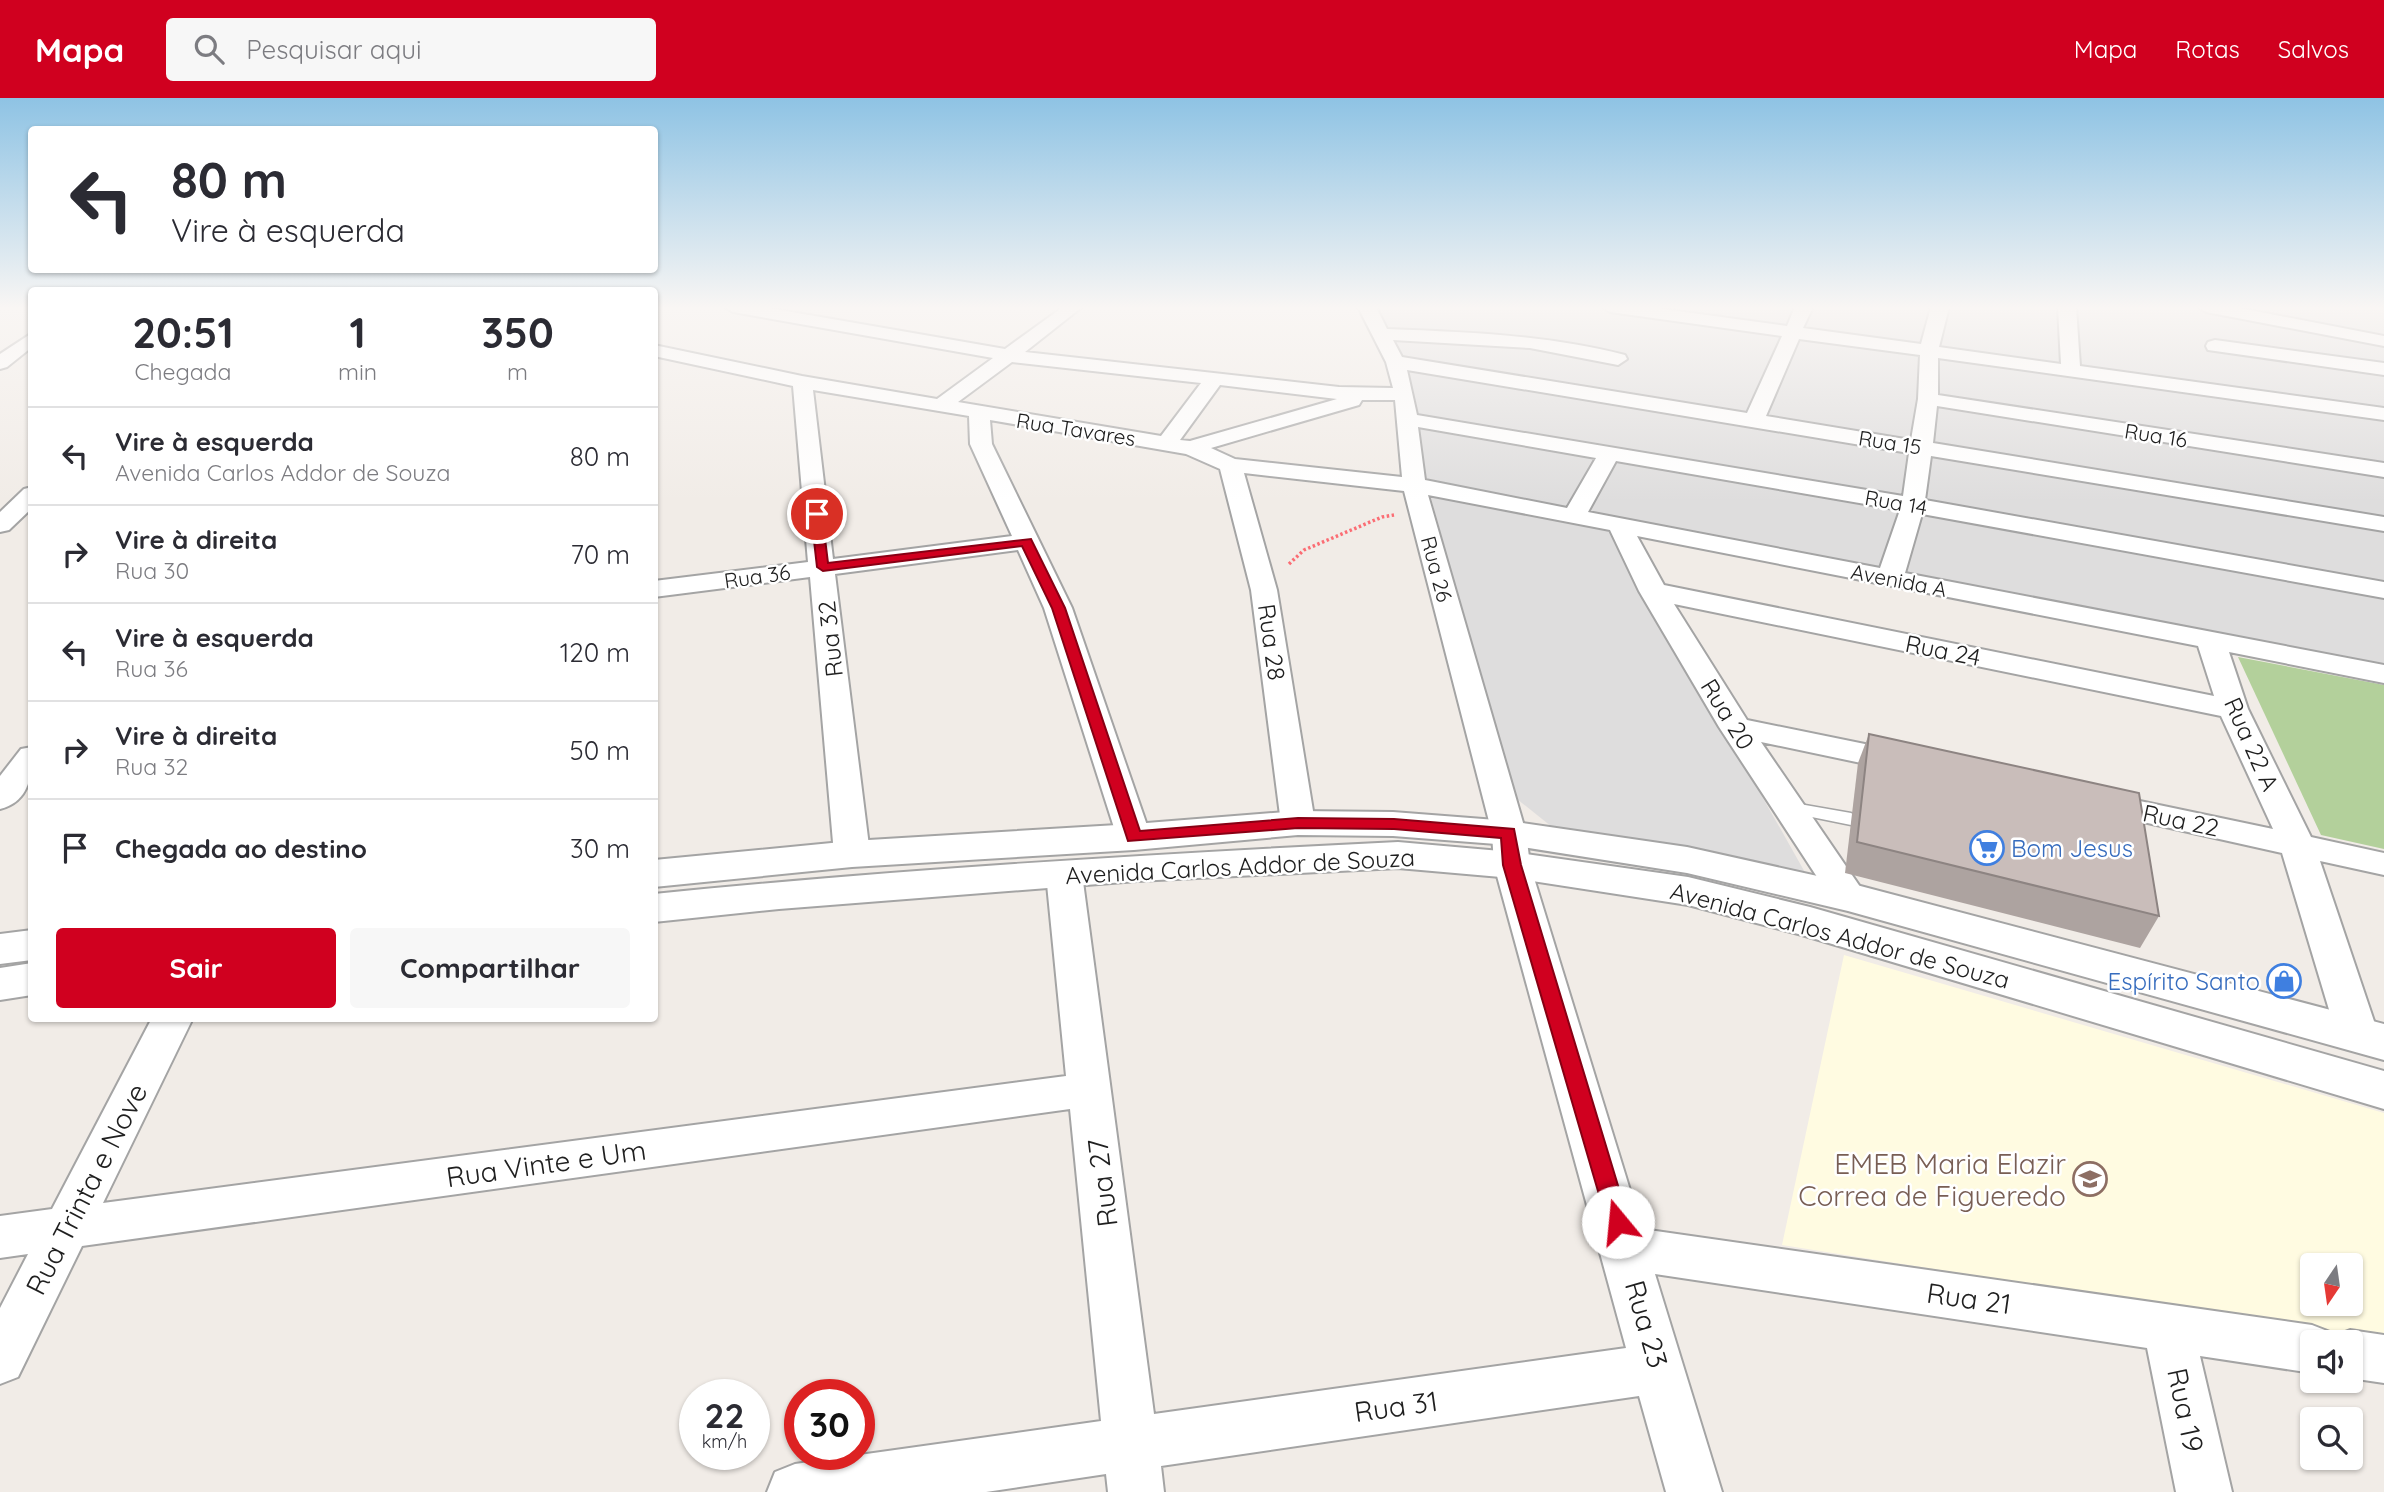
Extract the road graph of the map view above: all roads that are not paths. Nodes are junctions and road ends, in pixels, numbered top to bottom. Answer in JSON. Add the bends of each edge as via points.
{"nodes":[{"id":1,"x":756,"y":372,"type":"edge"},
{"id":2,"x":988,"y":372,"type":"edge"},
{"id":3,"x":1159,"y":372,"type":"edge"},
{"id":4,"x":1398,"y":372,"type":"edge"},
{"id":5,"x":1457,"y":372,"type":"edge"},
{"id":6,"x":1775,"y":372,"type":"edge"},
{"id":7,"x":1929,"y":372,"type":"edge"},
{"id":8,"x":2086,"y":372,"type":"edge"},
{"id":9,"x":2225,"y":372,"type":"edge"},
{"id":10,"x":1214,"y":378,"type":"junction"},
{"id":11,"x":802,"y":382,"type":"junction"},
{"id":12,"x":2233,"y":392,"type":"junction"},
{"id":13,"x":1404,"y":393,"type":"junction"},
{"id":14,"x":1374,"y":395,"type":"junction"},
{"id":15,"x":1928,"y":399,"type":"junction"},
{"id":16,"x":942,"y":405,"type":"junction"},
{"id":17,"x":979,"y":413,"type":"junction"},
{"id":18,"x":2384,"y":414,"type":"edge"},
{"id":19,"x":1406,"y":419,"type":"junction"},
{"id":20,"x":1754,"y":420,"type":"junction"},
{"id":21,"x":1167,"y":443,"type":"junction"},
{"id":22,"x":1192,"y":447,"type":"junction"},
{"id":23,"x":1919,"y":447,"type":"junction"},
{"id":24,"x":1609,"y":455,"type":"junction"},
{"id":25,"x":1230,"y":465,"type":"junction"},
{"id":26,"x":2384,"y":470,"type":"edge"},
{"id":27,"x":1417,"y":497,"type":"junction"},
{"id":28,"x":21,"y":503,"type":"edge"},
{"id":29,"x":1913,"y":505,"type":"junction"},
{"id":30,"x":1574,"y":516,"type":"junction"},
{"id":31,"x":2384,"y":524,"type":"edge"},
{"id":32,"x":0,"y":525,"type":"edge"},
{"id":33,"x":1619,"y":525,"type":"junction"},
{"id":34,"x":1026,"y":542,"type":"junction"},
{"id":35,"x":823,"y":567,"type":"junction"},
{"id":36,"x":1890,"y":578,"type":"junction"},
{"id":37,"x":658,"y":588,"type":"edge"},
{"id":38,"x":2384,"y":590,"type":"edge"},
{"id":39,"x":1652,"y":591,"type":"junction"},
{"id":40,"x":2211,"y":642,"type":"junction"},
{"id":41,"x":2384,"y":674,"type":"edge"},
{"id":42,"x":2234,"y":709,"type":"junction"},
{"id":43,"x":1735,"y":727,"type":"junction"},
{"id":44,"x":28,"y":761,"type":"edge"},
{"id":45,"x":1936,"y":769,"type":"edge"},
{"id":46,"x":2070,"y":796,"type":"edge"},
{"id":47,"x":0,"y":799,"type":"edge"},
{"id":48,"x":1788,"y":807,"type":"junction"},
{"id":49,"x":1851,"y":819,"type":"dead end"},
{"id":50,"x":1298,"y":823,"type":"junction"},
{"id":51,"x":1134,"y":837,"type":"junction"},
{"id":52,"x":2297,"y":844,"type":"junction"},
{"id":53,"x":1510,"y":849,"type":"junction"},
{"id":54,"x":852,"y":854,"type":"junction"},
{"id":55,"x":2384,"y":864,"type":"edge"},
{"id":56,"x":658,"y":874,"type":"edge"},
{"id":57,"x":1065,"y":874,"type":"junction"},
{"id":58,"x":1849,"y":897,"type":"junction"},
{"id":59,"x":658,"y":908,"type":"edge"},
{"id":60,"x":28,"y":946,"type":"edge"},
{"id":61,"x":0,"y":949,"type":"edge"},
{"id":62,"x":28,"y":980,"type":"edge"},
{"id":63,"x":0,"y":984,"type":"edge"},
{"id":64,"x":171,"y":1022,"type":"edge"},
{"id":65,"x":2370,"y":1038,"type":"edge"},
{"id":66,"x":1091,"y":1089,"type":"junction"},
{"id":67,"x":2384,"y":1090,"type":"edge"},
{"id":68,"x":65,"y":1227,"type":"junction"},
{"id":69,"x":0,"y":1237,"type":"edge"},
{"id":70,"x":1625,"y":1248,"type":"junction"},
{"id":71,"x":2168,"y":1327,"type":"junction"},
{"id":72,"x":2300,"y":1347,"type":"edge"},
{"id":73,"x":2363,"y":1356,"type":"edge"},
{"id":74,"x":0,"y":1360,"type":"edge"},
{"id":75,"x":2384,"y":1360,"type":"edge"},
{"id":76,"x":1659,"y":1368,"type":"junction"},
{"id":77,"x":1134,"y":1467,"type":"edge"},
{"id":78,"x":795,"y":1492,"type":"edge"},
{"id":79,"x":1694,"y":1492,"type":"edge"},
{"id":80,"x":2204,"y":1492,"type":"edge"}],
"edges":[{"from":1,"to":11,"type":"street","name":"Rua Tavares"},
{"from":2,"to":16,"type":"street"},
{"from":3,"to":10,"type":"street"},
{"from":4,"to":13,"type":"street","name":"Rua 26"},
{"from":5,"to":20,"type":"street","name":"Rua 15"},
{"from":6,"to":20,"type":"street"},
{"from":7,"to":15,"type":"street"},
{"from":8,"to":12,"type":"street"},
{"from":9,"to":12,"type":"street"},
{"from":10,"to":14,"type":"street"},
{"from":10,"to":21,"type":"street"},
{"from":11,"to":16,"type":"street","name":"Rua Tavares"},
{"from":11,"to":35,"type":"street","name":"Rua 32"},
{"from":12,"to":18,"type":"street"},
{"from":13,"to":14,"type":"street"},
{"from":13,"to":19,"type":"street","name":"Rua 26"},
{"from":14,"to":22,"type":"street"},
{"from":15,"to":23,"type":"street"},
{"from":15,"to":26,"type":"street","name":"Rua 16"},
{"from":16,"to":17,"type":"street","name":"Rua Tavares"},
{"from":17,"to":21,"type":"street","name":"Rua Tavares"},
{"from":17,"to":34,"type":"street","via":[[981,444]]},
{"from":19,"to":24,"type":"street","name":"Rua 14"},
{"from":19,"to":27,"type":"street","name":"Rua 26"},
{"from":20,"to":23,"type":"street","name":"Rua 15"},
{"from":21,"to":22,"type":"street","name":"Rua Tavares"},
{"from":22,"to":25,"type":"street","name":"Rua Tavares"},
{"from":23,"to":29,"type":"street"},
{"from":23,"to":31,"type":"street","name":"Rua 15"},
{"from":24,"to":29,"type":"street","name":"Rua 14"},
{"from":24,"to":30,"type":"street"},
{"from":25,"to":27,"type":"street","name":"Rua Tavares"},
{"from":25,"to":50,"type":"street","name":"Rua 28","via":[[1264,590]]},
{"from":27,"to":30,"type":"street","name":"Avenida A"},
{"from":27,"to":53,"type":"street","name":"Rua 26"},
{"from":28,"to":32,"type":"street"},
{"from":29,"to":36,"type":"street"},
{"from":29,"to":38,"type":"street","name":"Rua 14"},
{"from":30,"to":33,"type":"street","name":"Avenida A"},
{"from":33,"to":36,"type":"street","name":"Avenida A"},
{"from":33,"to":39,"type":"street","name":"Rua 20"},
{"from":34,"to":35,"type":"street","name":"Rua 36"},
{"from":34,"to":51,"type":"street","via":[[1058,608]]},
{"from":35,"to":37,"type":"street","name":"Rua 36"},
{"from":35,"to":54,"type":"street","name":"Rua 32"},
{"from":36,"to":40,"type":"street","name":"Avenida A"},
{"from":39,"to":42,"type":"street","name":"Rua 24"},
{"from":39,"to":43,"type":"street","name":"Rua 20"},
{"from":40,"to":41,"type":"street","name":"Avenida A"},
{"from":40,"to":42,"type":"street","name":"Rua 22 A"},
{"from":42,"to":52,"type":"street","name":"Rua 22 A"},
{"from":43,"to":45,"type":"street"},
{"from":43,"to":48,"type":"street","name":"Rua 20"},
{"from":44,"to":47,"type":"street"},
{"from":46,"to":52,"type":"street","name":"Rua 22"},
{"from":48,"to":49,"type":"lane"},
{"from":48,"to":58,"type":"street","name":"Rua 20"},
{"from":50,"to":51,"type":"street","name":"Avenida Carlos Addor de Souza"},
{"from":50,"to":53,"type":"street","name":"Avenida Carlos Addor de Souza","via":[[1394,824]]},
{"from":51,"to":54,"type":"street","name":"Avenida Carlos Addor de Souza"},
{"from":52,"to":55,"type":"street","name":"Rua 22"},
{"from":52,"to":65,"type":"street"},
{"from":53,"to":57,"type":"street","name":"Avenida Carlos Addor de Souza"},
{"from":53,"to":58,"type":"street","name":"Avenida Carlos Addor de Souza","via":[[1686,860]]},
{"from":53,"to":67,"type":"street","name":"Avenida Carlos Addor de Souza","via":[[1810,922]]},
{"from":53,"to":70,"type":"street","name":"Rua 23"},
{"from":54,"to":56,"type":"street","name":"Avenida Carlos Addor de Souza"},
{"from":57,"to":59,"type":"street","name":"Avenida Carlos Addor de Souza","via":[[779,894]]},
{"from":57,"to":66,"type":"street","name":"Rua 27"},
{"from":58,"to":65,"type":"street","name":"Avenida Carlos Addor de Souza"},
{"from":60,"to":61,"type":"street"},
{"from":62,"to":63,"type":"street"},
{"from":64,"to":68,"type":"street","name":"Rua Trinta e Nove"},
{"from":66,"to":68,"type":"street","name":"Rua Vinte e Um"},
{"from":66,"to":77,"type":"street","name":"Rua 27"},
{"from":68,"to":69,"type":"street","name":"Rua Vinte e Um"},
{"from":68,"to":74,"type":"street","name":"Rua Trinta e Nove"},
{"from":70,"to":71,"type":"street","name":"Rua 21"},
{"from":70,"to":76,"type":"street","name":"Rua 23"},
{"from":71,"to":72,"type":"street","name":"Rua 21"},
{"from":71,"to":80,"type":"street","name":"Rua 19"},
{"from":73,"to":75,"type":"street"},
{"from":76,"to":77,"type":"street","name":"Rua 31"},
{"from":76,"to":79,"type":"street","name":"Rua 23"},
{"from":77,"to":78,"type":"street","name":"Rua 31"}]}
